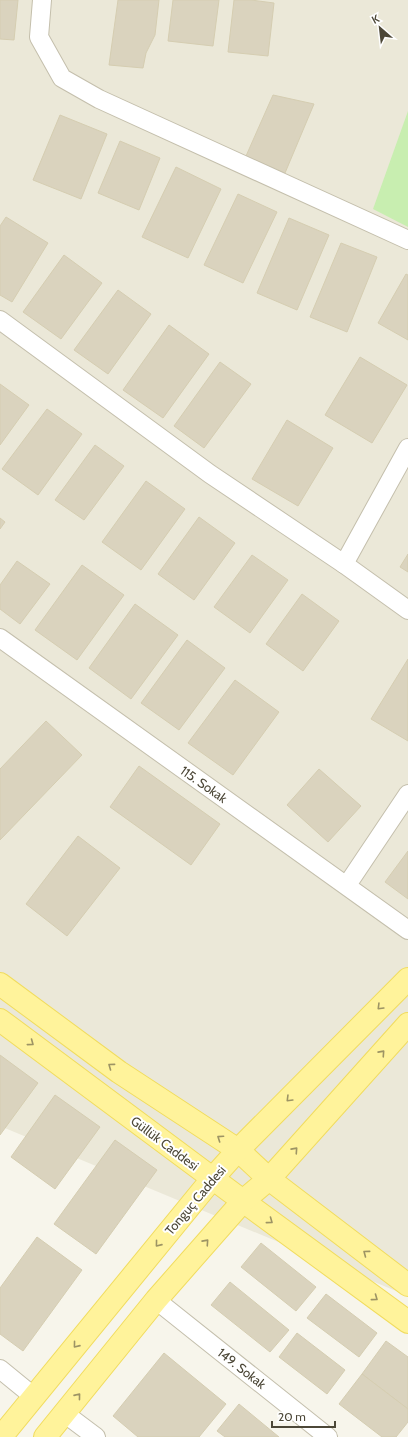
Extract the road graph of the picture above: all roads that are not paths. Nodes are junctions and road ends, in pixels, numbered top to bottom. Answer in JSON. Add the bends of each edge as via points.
{"nodes":[{"id":1,"x":42,"y":0,"type":"edge"},
{"id":2,"x":408,"y":240,"type":"edge"},
{"id":3,"x":0,"y":320,"type":"edge"},
{"id":4,"x":408,"y":448,"type":"edge"},
{"id":5,"x":344,"y":564,"type":"junction"},
{"id":6,"x":408,"y":610,"type":"edge"},
{"id":7,"x":0,"y":638,"type":"edge"},
{"id":8,"x":408,"y":794,"type":"edge"},
{"id":9,"x":347,"y":885,"type":"junction"},
{"id":10,"x":408,"y":930,"type":"edge"},
{"id":11,"x":408,"y":979,"type":"edge"},
{"id":12,"x":0,"y":984,"type":"edge"},
{"id":13,"x":0,"y":1020,"type":"edge"},
{"id":14,"x":408,"y":1024,"type":"edge"},
{"id":15,"x":238,"y":1150,"type":"junction"},
{"id":16,"x":212,"y":1179,"type":"junction"},
{"id":17,"x":269,"y":1179,"type":"junction"},
{"id":18,"x":243,"y":1201,"type":"junction"},
{"id":19,"x":408,"y":1285,"type":"edge"},
{"id":20,"x":156,"y":1300,"type":"junction"},
{"id":21,"x":408,"y":1322,"type":"edge"},
{"id":22,"x":0,"y":1369,"type":"edge"},
{"id":23,"x":33,"y":1396,"type":"junction"},
{"id":24,"x":64,"y":1413,"type":"junction"},
{"id":25,"x":1,"y":1437,"type":"edge"},
{"id":26,"x":45,"y":1437,"type":"edge"},
{"id":27,"x":96,"y":1437,"type":"edge"},
{"id":28,"x":328,"y":1437,"type":"edge"}],
"edges":[{"from":1,"to":2,"type":"street","via":[[39,37],[62,78],[99,99]]},
{"from":3,"to":5,"type":"street","via":[[210,474]]},
{"from":4,"to":5,"type":"street"},
{"from":5,"to":6,"type":"street"},
{"from":7,"to":9,"type":"street","name":"115. Sokak"},
{"from":8,"to":9,"type":"street"},
{"from":9,"to":10,"type":"street","name":"115. Sokak"},
{"from":11,"to":15,"type":"main road","name":"Tonguç Caddesi","one_way":true},
{"from":15,"to":12,"type":"main road","one_way":true,"via":[[119,1072]]},
{"from":13,"to":16,"type":"main road","name":"Güllük Caddesi","one_way":true},
{"from":17,"to":14,"type":"main road","one_way":true},
{"from":15,"to":16,"type":"main road","name":"Tonguç Caddesi"},
{"from":15,"to":17,"type":"main road"},
{"from":16,"to":18,"type":"main road","name":"Güllük Caddesi"},
{"from":16,"to":23,"type":"main road","name":"Tonguç Caddesi","one_way":true},
{"from":17,"to":18,"type":"main road"},
{"from":19,"to":17,"type":"main road","one_way":true},
{"from":20,"to":18,"type":"main road","one_way":true},
{"from":18,"to":21,"type":"main road","name":"Güllük Caddesi","one_way":true},
{"from":24,"to":20,"type":"main road","one_way":true},
{"from":20,"to":28,"type":"street","name":"149. Sokak"},
{"from":22,"to":23,"type":"street"},
{"from":23,"to":25,"type":"main road","name":"Tonguç Caddesi"},
{"from":24,"to":26,"type":"main road"},
{"from":24,"to":27,"type":"street"}]}
